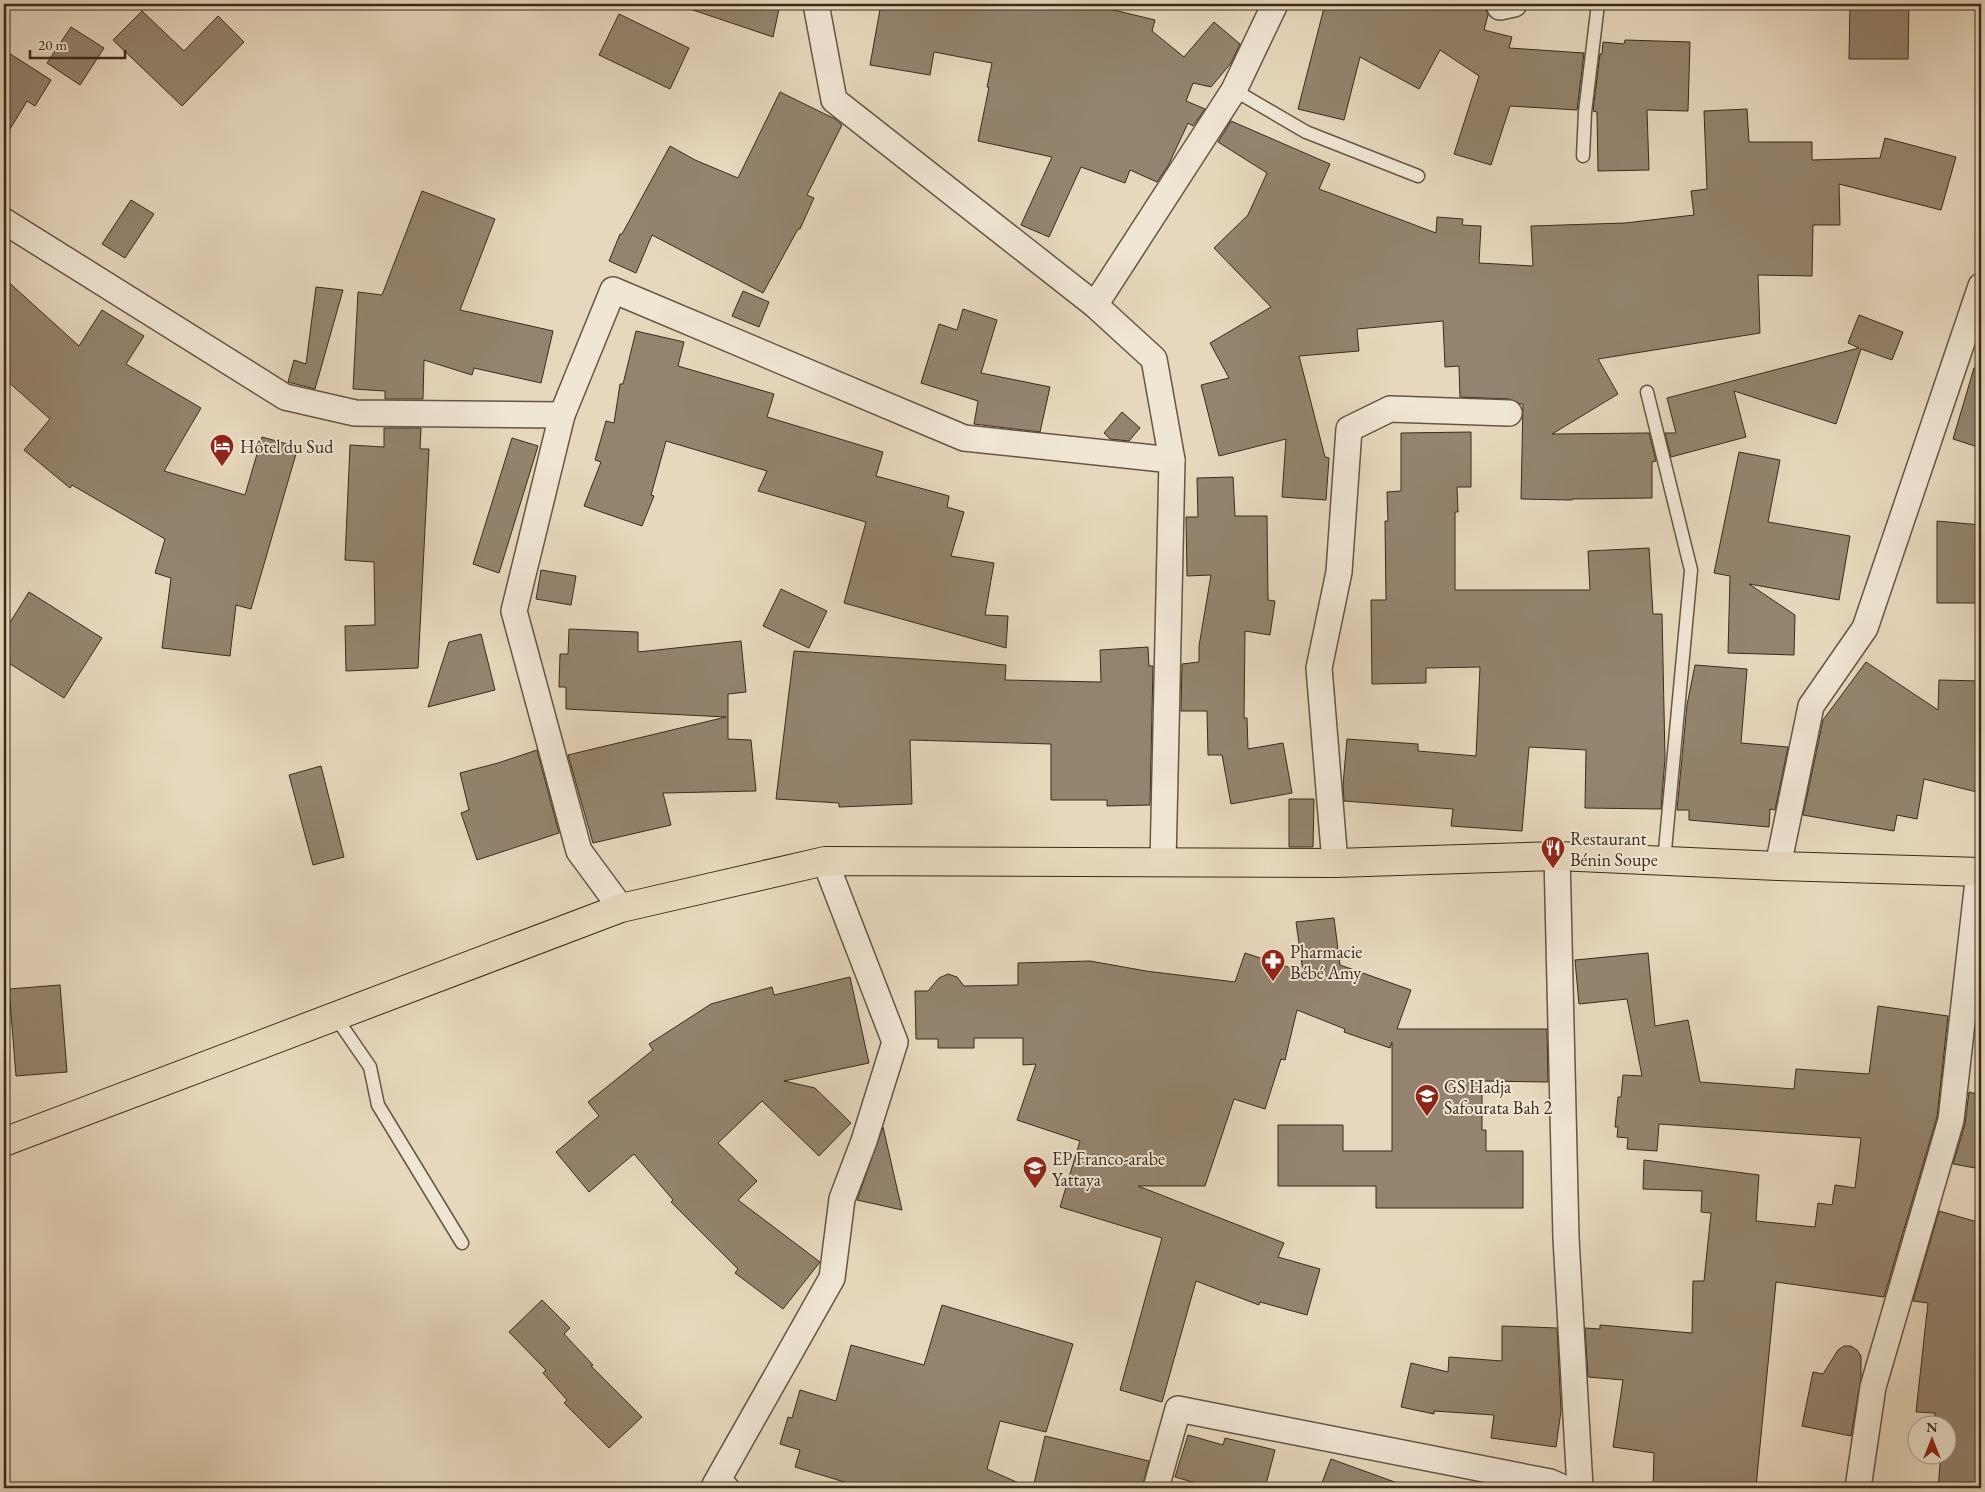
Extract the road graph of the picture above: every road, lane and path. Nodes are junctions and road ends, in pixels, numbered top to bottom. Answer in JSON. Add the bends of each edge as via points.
{"nodes":[{"id":1,"x":816,"y":4,"type":"edge"},
{"id":2,"x":1275,"y":4,"type":"edge"},
{"id":3,"x":1598,"y":4,"type":"edge"},
{"id":4,"x":1234,"y":90,"type":"junction"},
{"id":5,"x":1583,"y":156,"type":"dead end"},
{"id":6,"x":1418,"y":176,"type":"dead end"},
{"id":7,"x":4,"y":221,"type":"edge"},
{"id":8,"x":1981,"y":286,"type":"edge"},
{"id":9,"x":1095,"y":305,"type":"junction"},
{"id":10,"x":1647,"y":392,"type":"dead end"},
{"id":11,"x":1509,"y":413,"type":"dead end"},
{"id":12,"x":562,"y":415,"type":"junction"},
{"id":13,"x":1172,"y":460,"type":"junction"},
{"id":14,"x":1557,"y":856,"type":"junction"},
{"id":15,"x":1664,"y":860,"type":"junction"},
{"id":16,"x":825,"y":861,"type":"junction"},
{"id":17,"x":1164,"y":863,"type":"junction"},
{"id":18,"x":1335,"y":863,"type":"junction"},
{"id":19,"x":1778,"y":866,"type":"junction"},
{"id":20,"x":1980,"y":872,"type":"edge"},
{"id":21,"x":621,"y":908,"type":"junction"},
{"id":22,"x":335,"y":1016,"type":"junction"},
{"id":23,"x":4,"y":1142,"type":"edge"},
{"id":24,"x":462,"y":1243,"type":"dead end"},
{"id":25,"x":718,"y":1487,"type":"edge"},
{"id":26,"x":1156,"y":1488,"type":"edge"},
{"id":27,"x":1564,"y":1488,"type":"edge"},
{"id":28,"x":1580,"y":1488,"type":"edge"},
{"id":29,"x":1858,"y":1488,"type":"edge"}],
"edges":[{"from":1,"to":9,"type":"street","via":[[834,100]]},
{"from":2,"to":4,"type":"street"},
{"from":3,"to":5,"type":"lane"},
{"from":4,"to":6,"type":"lane","via":[[1306,132]]},
{"from":4,"to":9,"type":"street"},
{"from":7,"to":12,"type":"street","via":[[285,397],[355,413]]},
{"from":8,"to":19,"type":"street","via":[[1865,628],[1811,706]]},
{"from":9,"to":13,"type":"street","via":[[1154,359]]},
{"from":10,"to":15,"type":"lane","via":[[1691,570]]},
{"from":11,"to":18,"type":"street","via":[[1390,408],[1349,429],[1339,572],[1319,668]]},
{"from":12,"to":13,"type":"street","via":[[613,290],[964,438]]},
{"from":12,"to":21,"type":"street","via":[[514,611],[579,851]]},
{"from":13,"to":17,"type":"street"},
{"from":14,"to":15,"type":"main road"},
{"from":14,"to":18,"type":"main road"},
{"from":14,"to":28,"type":"street","via":[[1566,1238]]},
{"from":15,"to":19,"type":"main road"},
{"from":16,"to":17,"type":"main road"},
{"from":16,"to":21,"type":"main road"},
{"from":16,"to":25,"type":"street","via":[[895,1042],[842,1199],[832,1278]]},
{"from":17,"to":18,"type":"main road"},
{"from":19,"to":20,"type":"main road"},
{"from":20,"to":29,"type":"street","via":[[1951,1120],[1873,1387]]},
{"from":21,"to":22,"type":"main road"},
{"from":22,"to":23,"type":"main road"},
{"from":22,"to":24,"type":"lane","via":[[370,1067],[378,1105]]},
{"from":26,"to":27,"type":"street","via":[[1178,1409],[1550,1482]]}]}
